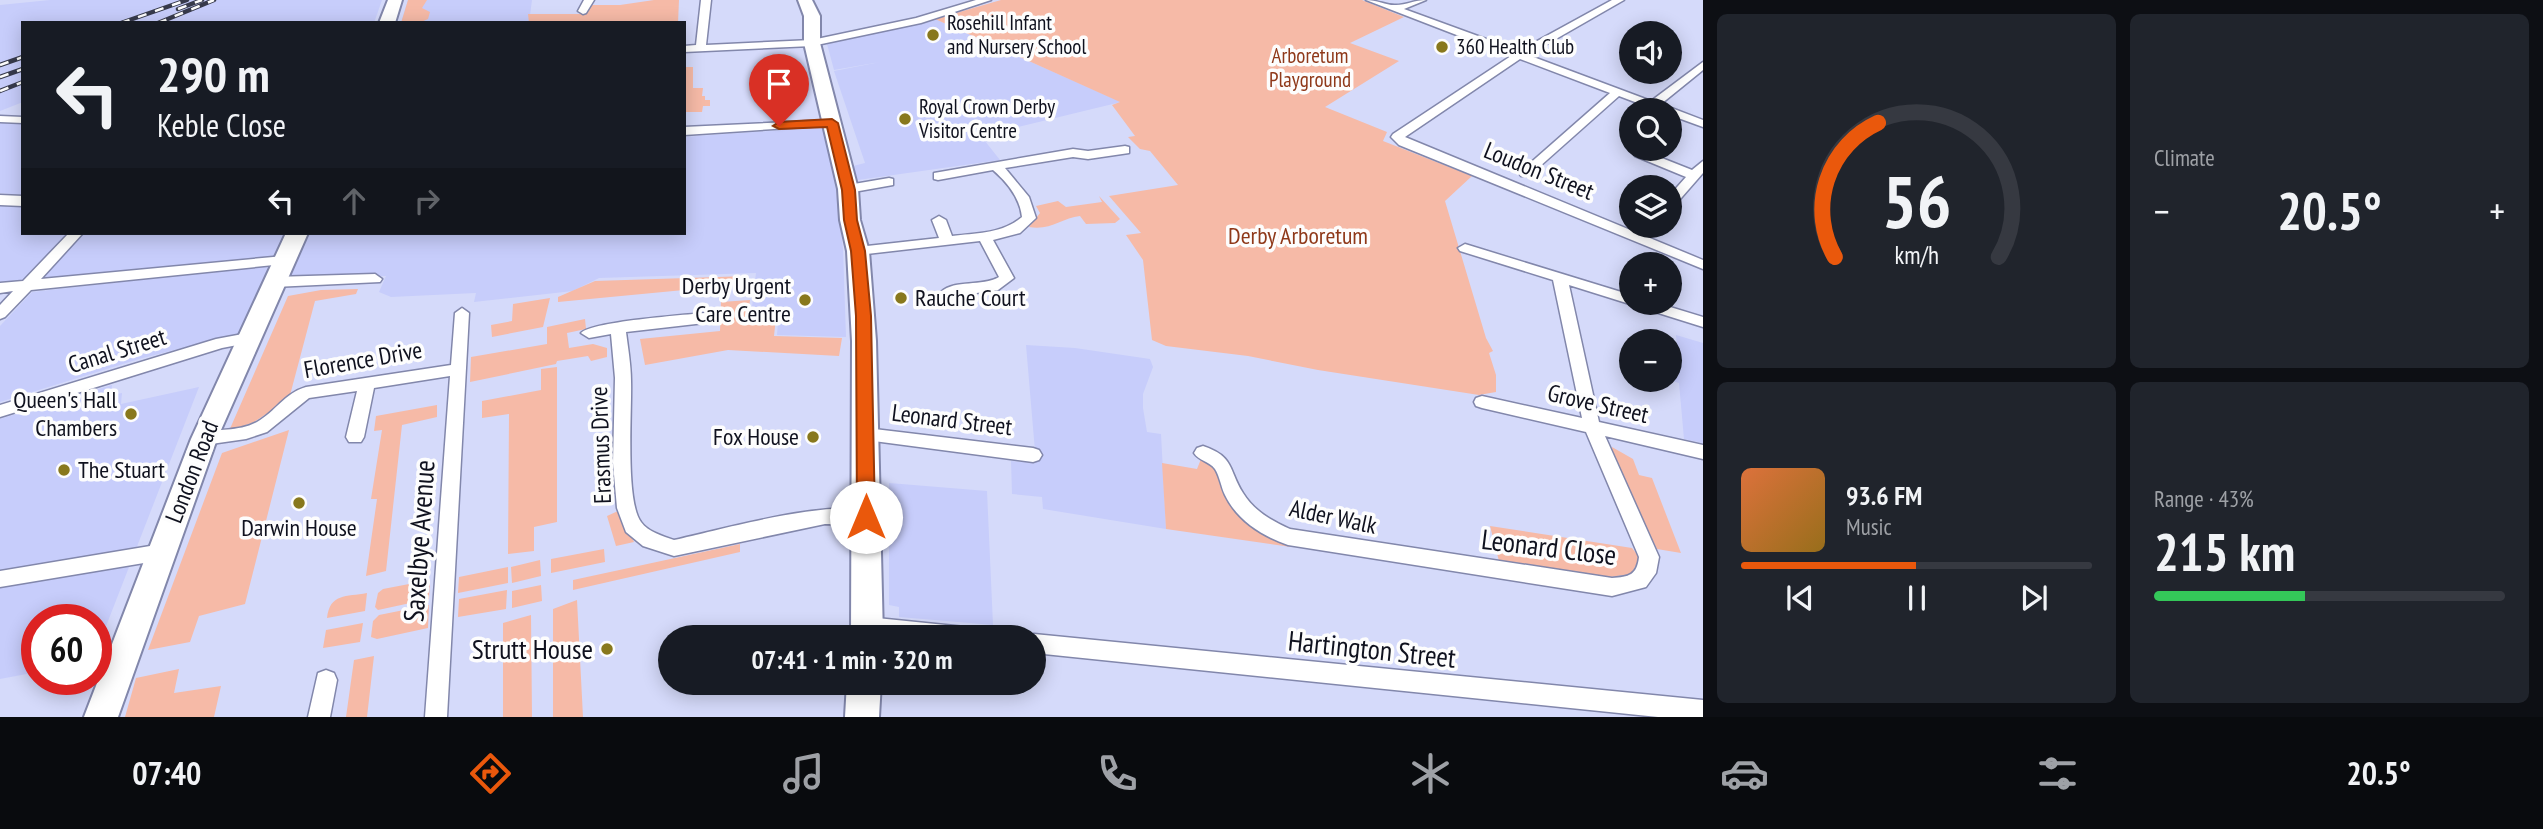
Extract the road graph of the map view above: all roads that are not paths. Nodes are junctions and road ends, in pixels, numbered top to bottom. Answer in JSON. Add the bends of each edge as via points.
{"nodes":[{"id":1,"x":395,"y":0,"type":"edge"},
{"id":2,"x":589,"y":0,"type":"edge"},
{"id":3,"x":706,"y":0,"type":"edge"},
{"id":4,"x":790,"y":0,"type":"edge"},
{"id":5,"x":805,"y":0,"type":"edge"},
{"id":6,"x":986,"y":0,"type":"edge"},
{"id":7,"x":1371,"y":0,"type":"edge"},
{"id":8,"x":1421,"y":0,"type":"edge"},
{"id":9,"x":1619,"y":0,"type":"edge"},
{"id":10,"x":1395,"y":9,"type":"junction"},
{"id":11,"x":583,"y":10,"type":"dead end"},
{"id":12,"x":388,"y":21,"type":"edge"},
{"id":13,"x":812,"y":39,"type":"junction"},
{"id":14,"x":701,"y":48,"type":"junction"},
{"id":15,"x":686,"y":49,"type":"edge"},
{"id":16,"x":1518,"y":56,"type":"junction"},
{"id":17,"x":1703,"y":65,"type":"edge"},
{"id":18,"x":1617,"y":92,"type":"junction"},
{"id":19,"x":1634,"y":98,"type":"edge"},
{"id":20,"x":1662,"y":98,"type":"edge"},
{"id":21,"x":1682,"y":116,"type":"edge"},
{"id":22,"x":0,"y":119,"type":"edge"},
{"id":23,"x":21,"y":120,"type":"edge"},
{"id":24,"x":832,"y":123,"type":"junction"},
{"id":25,"x":1703,"y":124,"type":"edge"},
{"id":26,"x":686,"y":131,"type":"edge"},
{"id":27,"x":1073,"y":153,"type":"dead end"},
{"id":28,"x":1659,"y":161,"type":"edge"},
{"id":29,"x":1703,"y":165,"type":"edge"},
{"id":30,"x":996,"y":167,"type":"junction"},
{"id":31,"x":1525,"y":173,"type":"dead end"},
{"id":32,"x":1693,"y":175,"type":"junction"},
{"id":33,"x":938,"y":176,"type":"dead end"},
{"id":34,"x":889,"y":182,"type":"dead end"},
{"id":35,"x":1682,"y":188,"type":"edge"},
{"id":36,"x":848,"y":190,"type":"junction"},
{"id":37,"x":0,"y":200,"type":"edge"},
{"id":38,"x":21,"y":201,"type":"edge"},
{"id":39,"x":939,"y":220,"type":"dead end"},
{"id":40,"x":1619,"y":221,"type":"edge"},
{"id":41,"x":74,"y":235,"type":"edge"},
{"id":42,"x":296,"y":235,"type":"edge"},
{"id":43,"x":985,"y":237,"type":"junction"},
{"id":44,"x":1657,"y":238,"type":"edge"},
{"id":45,"x":947,"y":242,"type":"junction"},
{"id":46,"x":1465,"y":248,"type":"dead end"},
{"id":47,"x":858,"y":251,"type":"junction"},
{"id":48,"x":1703,"y":265,"type":"edge"},
{"id":49,"x":279,"y":271,"type":"junction"},
{"id":50,"x":1560,"y":278,"type":"junction"},
{"id":51,"x":375,"y":279,"type":"dead end"},
{"id":52,"x":27,"y":285,"type":"junction"},
{"id":53,"x":0,"y":288,"type":"edge"},
{"id":54,"x":948,"y":292,"type":"dead end"},
{"id":55,"x":1619,"y":296,"type":"edge"},
{"id":56,"x":462,"y":313,"type":"dead end"},
{"id":57,"x":0,"y":314,"type":"edge"},
{"id":58,"x":1680,"y":315,"type":"edge"},
{"id":59,"x":718,"y":317,"type":"dead end"},
{"id":60,"x":1703,"y":322,"type":"edge"},
{"id":61,"x":618,"y":328,"type":"junction"},
{"id":62,"x":589,"y":333,"type":"dead end"},
{"id":63,"x":248,"y":338,"type":"junction"},
{"id":64,"x":459,"y":369,"type":"junction"},
{"id":65,"x":367,"y":384,"type":"junction"},
{"id":66,"x":1482,"y":402,"type":"dead end"},
{"id":67,"x":0,"y":411,"type":"edge"},
{"id":68,"x":1592,"y":427,"type":"junction"},
{"id":69,"x":866,"y":434,"type":"junction"},
{"id":70,"x":355,"y":437,"type":"dead end"},
{"id":71,"x":204,"y":439,"type":"junction"},
{"id":72,"x":1203,"y":453,"type":"dead end"},
{"id":73,"x":1703,"y":453,"type":"edge"},
{"id":74,"x":1033,"y":455,"type":"dead end"},
{"id":75,"x":866,"y":517,"type":"junction"},
{"id":76,"x":162,"y":552,"type":"junction"},
{"id":77,"x":1407,"y":557,"type":"joint"},
{"id":78,"x":0,"y":579,"type":"edge"},
{"id":79,"x":867,"y":625,"type":"edge"},
{"id":80,"x":1046,"y":644,"type":"edge"},
{"id":81,"x":326,"y":680,"type":"dead end"},
{"id":82,"x":863,"y":695,"type":"edge"},
{"id":83,"x":1703,"y":711,"type":"edge"},
{"id":84,"x":101,"y":717,"type":"edge"},
{"id":85,"x":319,"y":717,"type":"edge"},
{"id":86,"x":436,"y":717,"type":"edge"},
{"id":87,"x":862,"y":717,"type":"edge"}],
"edges":[{"from":1,"to":12,"type":"main road"},
{"from":2,"to":11,"type":"street"},
{"from":3,"to":14,"type":"street"},
{"from":4,"to":13,"type":"main road"},
{"from":5,"to":13,"type":"main road","via":[[812,16]]},
{"from":6,"to":13,"type":"street","via":[[918,21]]},
{"from":7,"to":10,"type":"street"},
{"from":8,"to":10,"type":"street"},
{"from":9,"to":16,"type":"street"},
{"from":10,"to":16,"type":"street"},
{"from":13,"to":14,"type":"street"},
{"from":13,"to":24,"type":"main road"},
{"from":14,"to":15,"type":"street"},
{"from":16,"to":18,"type":"street"},
{"from":16,"to":40,"type":"street","name":"Loudon Street","via":[[1397,137]]},
{"from":17,"to":20,"type":"street"},
{"from":18,"to":19,"type":"street"},
{"from":18,"to":31,"type":"street"},
{"from":21,"to":25,"type":"street"},
{"from":22,"to":23,"type":"street"},
{"from":24,"to":26,"type":"street"},
{"from":24,"to":36,"type":"main road"},
{"from":27,"to":30,"type":"street"},
{"from":28,"to":32,"type":"street"},
{"from":29,"to":32,"type":"street"},
{"from":30,"to":33,"type":"street"},
{"from":30,"to":43,"type":"street","via":[[1030,214],[1015,230]]},
{"from":32,"to":35,"type":"street"},
{"from":34,"to":36,"type":"street"},
{"from":36,"to":47,"type":"main road"},
{"from":37,"to":38,"type":"main road"},
{"from":39,"to":45,"type":"street"},
{"from":41,"to":52,"type":"street"},
{"from":42,"to":49,"type":"main road","name":"London Road"},
{"from":43,"to":45,"type":"street"},
{"from":43,"to":54,"type":"street","via":[[1007,278],[992,287]]},
{"from":44,"to":48,"type":"street","name":"Loudon Street"},
{"from":45,"to":47,"type":"street"},
{"from":46,"to":50,"type":"street"},
{"from":47,"to":69,"type":"main road"},
{"from":49,"to":51,"type":"street"},
{"from":49,"to":52,"type":"street"},
{"from":49,"to":63,"type":"main road","name":"London Road"},
{"from":50,"to":55,"type":"street"},
{"from":50,"to":68,"type":"street"},
{"from":52,"to":53,"type":"street"},
{"from":52,"to":57,"type":"street"},
{"from":56,"to":64,"type":"street","name":"Saxelbye Avenue"},
{"from":58,"to":60,"type":"street"},
{"from":59,"to":61,"type":"street"},
{"from":61,"to":62,"type":"street"},
{"from":61,"to":75,"type":"street","name":"Erasmus Drive","via":[[626,509],[633,527],[650,540],[674,548],[825,516]]},
{"from":63,"to":67,"type":"street","name":"Canal Street"},
{"from":63,"to":71,"type":"main road","name":"London Road"},
{"from":64,"to":65,"type":"street","name":"Florence Drive"},
{"from":64,"to":86,"type":"street","name":"Saxelbye Avenue"},
{"from":65,"to":70,"type":"street"},
{"from":65,"to":71,"type":"street","name":"Florence Drive","via":[[306,393],[284,405],[266,425]]},
{"from":66,"to":68,"type":"street","name":"Grove Street"},
{"from":68,"to":73,"type":"street","name":"Grove Street"},
{"from":68,"to":77,"type":"street","name":"Leonard Close","via":[[1648,557],[1642,579],[1612,587]]},
{"from":69,"to":74,"type":"street","name":"Leonard Street"},
{"from":69,"to":75,"type":"main road"},
{"from":71,"to":76,"type":"main road","name":"London Road"},
{"from":72,"to":77,"type":"street","name":"Alder Walk","via":[[1226,469],[1238,502],[1275,531]]},
{"from":75,"to":79,"type":"main road"},
{"from":76,"to":78,"type":"street"},
{"from":76,"to":84,"type":"main road","name":"London Road"},
{"from":80,"to":83,"type":"street","name":"Hartington Street"},
{"from":81,"to":85,"type":"street"},
{"from":82,"to":87,"type":"main road"}]}
